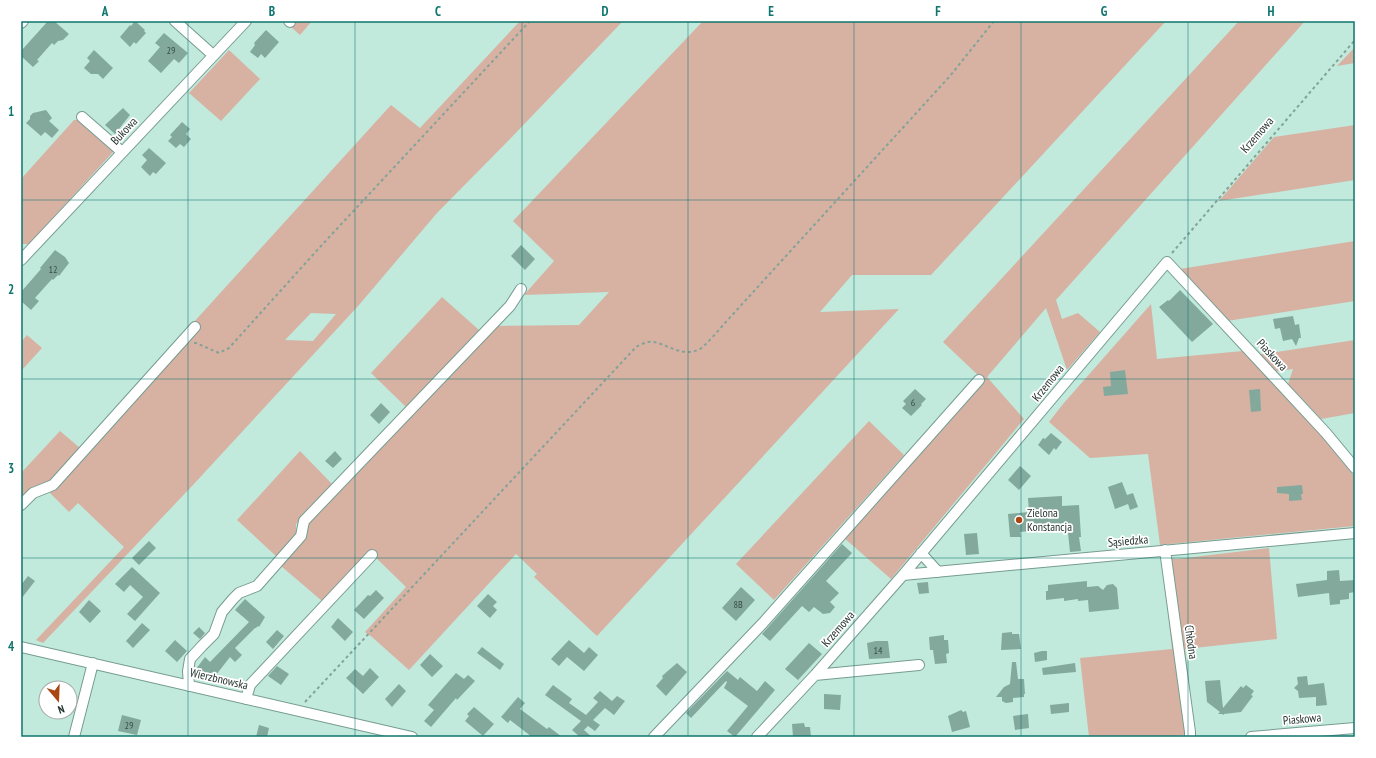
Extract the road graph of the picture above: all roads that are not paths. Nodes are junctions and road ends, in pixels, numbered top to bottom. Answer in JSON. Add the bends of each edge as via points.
{"nodes":[{"id":1,"x":175,"y":21,"type":"edge"},
{"id":2,"x":246,"y":21,"type":"edge"},
{"id":3,"x":213,"y":55,"type":"junction"},
{"id":4,"x":82,"y":117,"type":"dead end"},
{"id":5,"x":122,"y":152,"type":"junction"},
{"id":6,"x":22,"y":258,"type":"edge"},
{"id":7,"x":1167,"y":262,"type":"joint"},
{"id":8,"x":521,"y":289,"type":"dead end"},
{"id":9,"x":195,"y":327,"type":"dead end"},
{"id":10,"x":979,"y":380,"type":"dead end"},
{"id":11,"x":1355,"y":468,"type":"edge"},
{"id":12,"x":21,"y":505,"type":"edge"},
{"id":13,"x":1355,"y":532,"type":"edge"},
{"id":14,"x":1165,"y":550,"type":"junction"},
{"id":15,"x":921,"y":553,"type":"junction"},
{"id":16,"x":372,"y":555,"type":"dead end"},
{"id":17,"x":938,"y":572,"type":"junction"},
{"id":18,"x":903,"y":575,"type":"junction"},
{"id":19,"x":21,"y":647,"type":"edge"},
{"id":20,"x":93,"y":663,"type":"junction"},
{"id":21,"x":919,"y":665,"type":"dead end"},
{"id":22,"x":816,"y":675,"type":"junction"},
{"id":23,"x":189,"y":686,"type":"junction"},
{"id":24,"x":246,"y":699,"type":"junction"},
{"id":25,"x":1355,"y":728,"type":"edge"},
{"id":26,"x":382,"y":734,"type":"edge"},
{"id":27,"x":74,"y":737,"type":"edge"},
{"id":28,"x":412,"y":737,"type":"edge"},
{"id":29,"x":654,"y":737,"type":"edge"},
{"id":30,"x":757,"y":737,"type":"edge"},
{"id":31,"x":1190,"y":737,"type":"edge"},
{"id":32,"x":1251,"y":737,"type":"edge"}],
"edges":[{"from":1,"to":3,"type":"street"},
{"from":2,"to":3,"type":"street","name":"Bukowa"},
{"from":3,"to":5,"type":"street","name":"Bukowa"},
{"from":4,"to":5,"type":"street"},
{"from":5,"to":6,"type":"street","name":"Bukowa"},
{"from":7,"to":11,"type":"street","name":"Piaskowa","via":[[1326,433]]},
{"from":7,"to":15,"type":"street","name":"Krzemowa"},
{"from":8,"to":23,"type":"street","via":[[510,306],[304,521],[301,536],[257,586],[239,593],[222,612],[214,634],[190,660]]},
{"from":9,"to":12,"type":"street","via":[[53,485],[33,493]]},
{"from":10,"to":29,"type":"street","via":[[762,623]]},
{"from":13,"to":14,"type":"street","name":"Sąsiedzka"},
{"from":14,"to":17,"type":"street","name":"Sąsiedzka"},
{"from":14,"to":31,"type":"street","name":"Chłodna"},
{"from":15,"to":17,"type":"street"},
{"from":15,"to":18,"type":"street","name":"Krzemowa"},
{"from":16,"to":24,"type":"street","via":[[250,685]]},
{"from":17,"to":18,"type":"street","name":"Sąsiedzka"},
{"from":18,"to":22,"type":"street","name":"Krzemowa"},
{"from":19,"to":20,"type":"street","name":"Wierzbnowska"},
{"from":20,"to":23,"type":"street","name":"Wierzbnowska"},
{"from":20,"to":27,"type":"street"},
{"from":21,"to":22,"type":"street"},
{"from":22,"to":30,"type":"street","name":"Krzemowa"},
{"from":23,"to":24,"type":"street","name":"Wierzbnowska"},
{"from":24,"to":26,"type":"street","name":"Wierzbnowska"},
{"from":25,"to":32,"type":"street","name":"Piaskowa"},
{"from":26,"to":28,"type":"street","name":"Wierzbnowska"}]}
